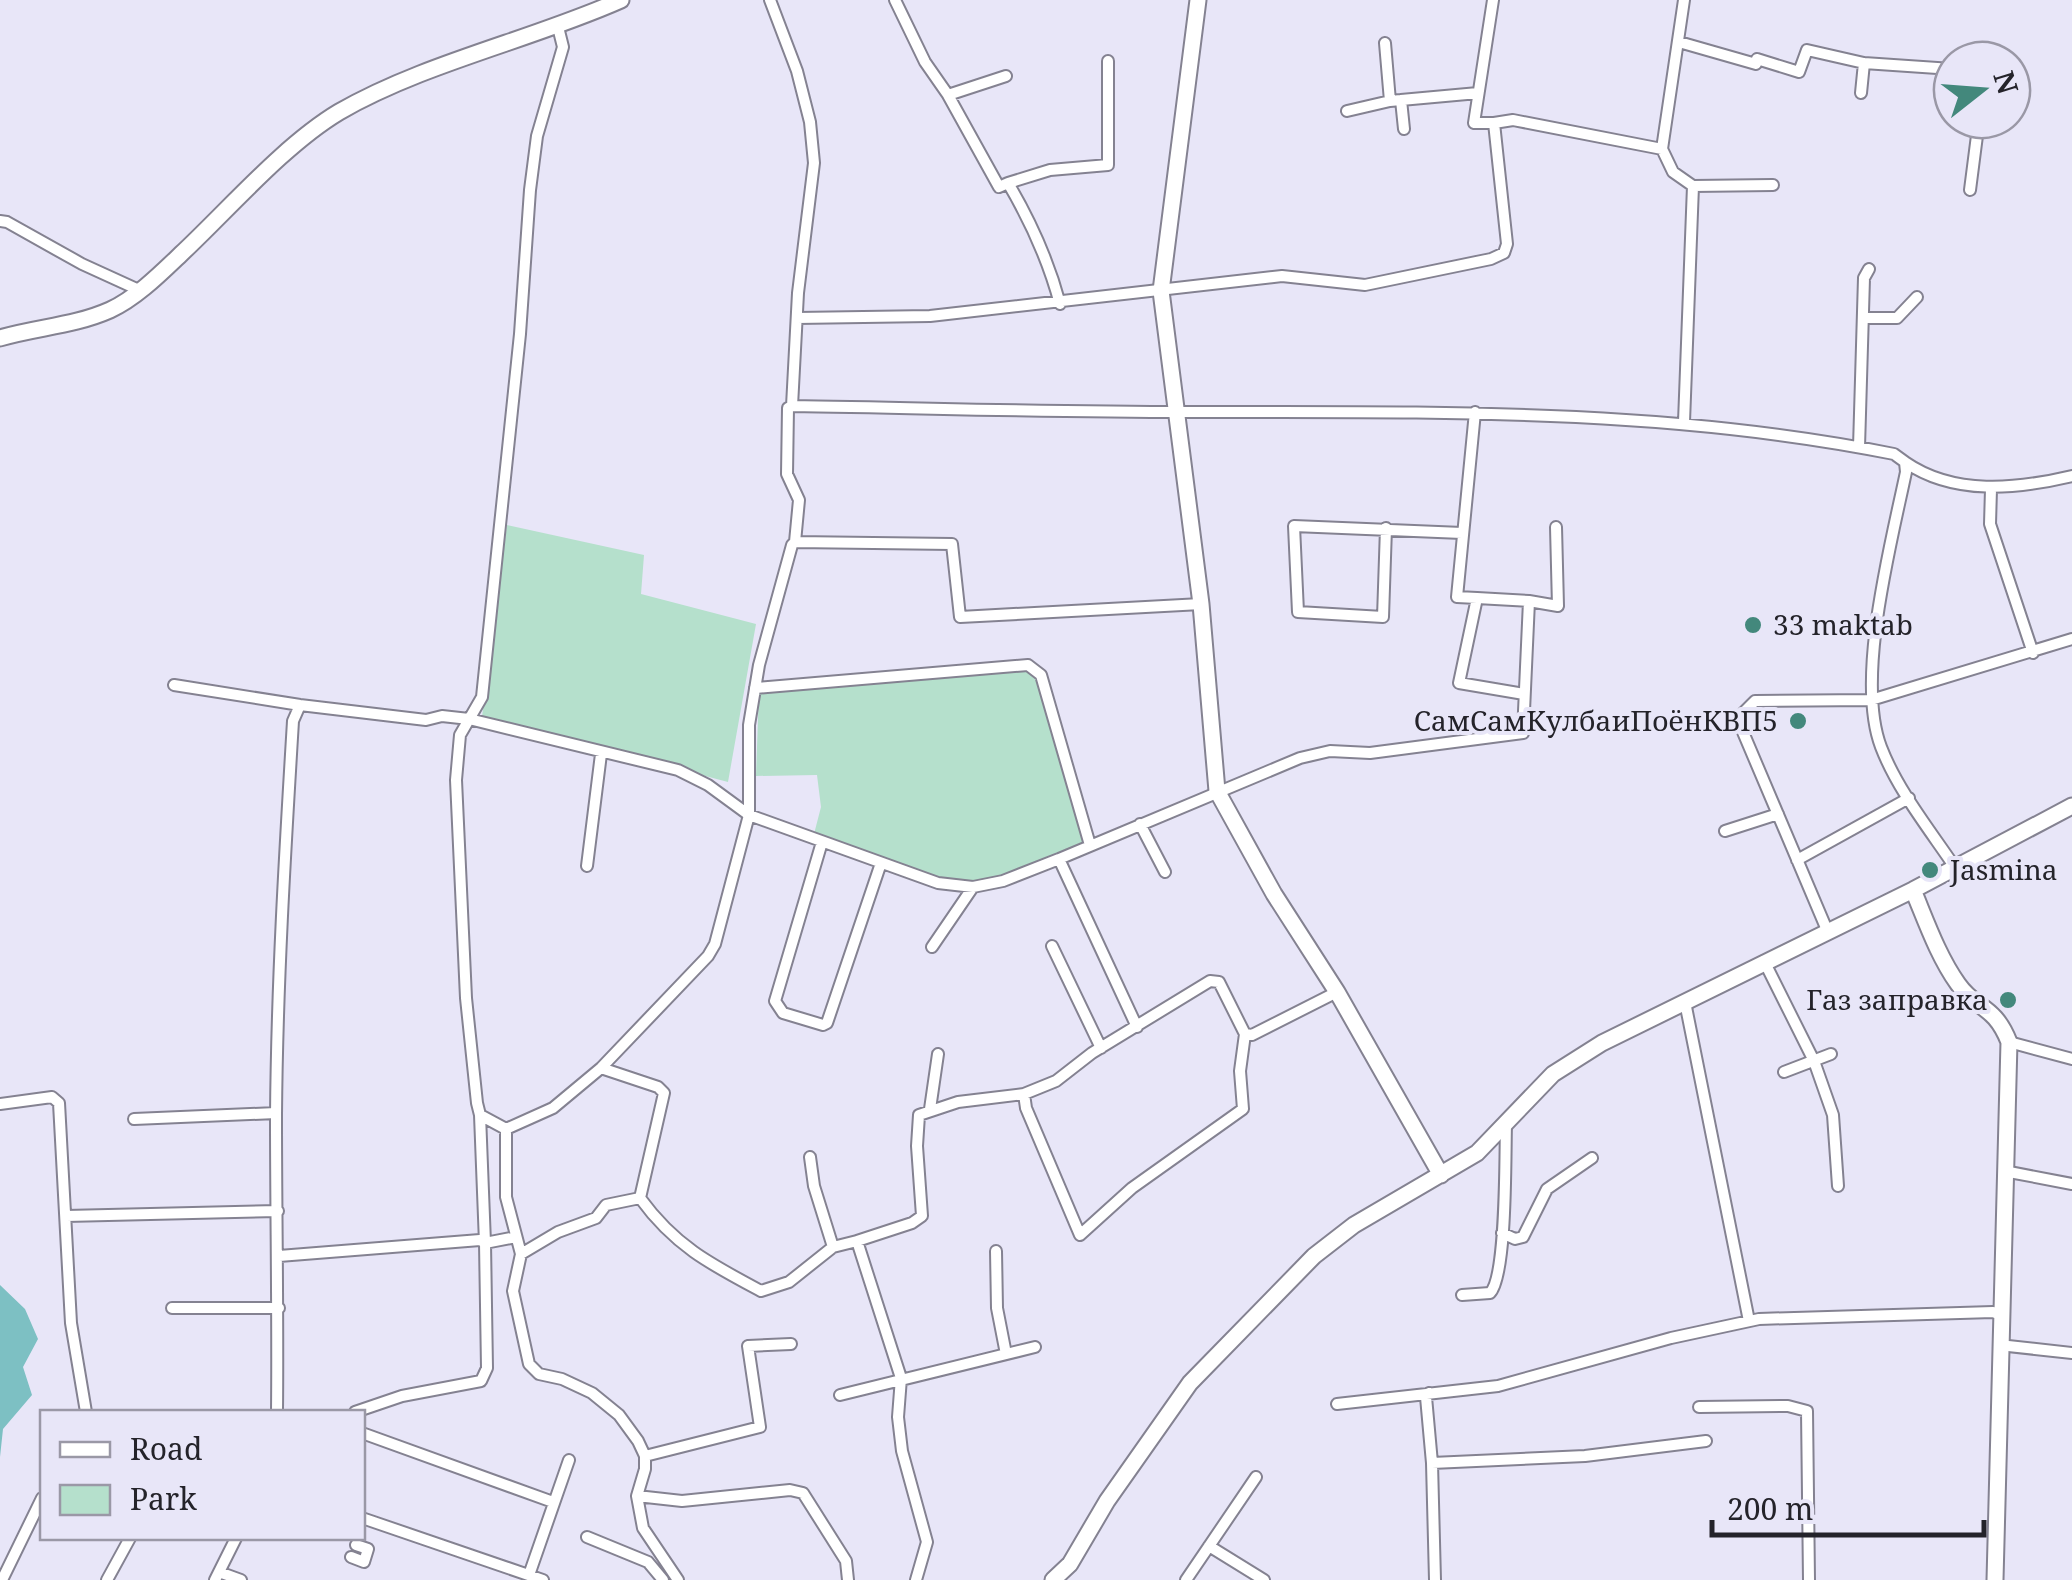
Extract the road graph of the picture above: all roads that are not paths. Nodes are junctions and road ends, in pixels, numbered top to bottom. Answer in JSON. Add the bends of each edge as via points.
{"nodes":[{"id":1,"x":621,"y":0,"type":"edge"},
{"id":2,"x":770,"y":0,"type":"edge"},
{"id":3,"x":895,"y":0,"type":"edge"},
{"id":4,"x":1198,"y":0,"type":"edge"},
{"id":5,"x":1493,"y":0,"type":"edge"},
{"id":6,"x":1684,"y":0,"type":"edge"},
{"id":7,"x":558,"y":28,"type":"junction"},
{"id":8,"x":1678,"y":42,"type":"junction"},
{"id":9,"x":1385,"y":43,"type":"dead end"},
{"id":10,"x":1108,"y":61,"type":"dead end"},
{"id":11,"x":1864,"y":63,"type":"junction"},
{"id":12,"x":1932,"y":67,"type":"edge"},
{"id":13,"x":1006,"y":76,"type":"dead end"},
{"id":14,"x":1478,"y":93,"type":"junction"},
{"id":15,"x":1861,"y":94,"type":"dead end"},
{"id":16,"x":948,"y":95,"type":"junction"},
{"id":17,"x":1396,"y":100,"type":"junction"},
{"id":18,"x":1347,"y":111,"type":"dead end"},
{"id":19,"x":1494,"y":123,"type":"junction"},
{"id":20,"x":1404,"y":129,"type":"dead end"},
{"id":21,"x":1976,"y":140,"type":"edge"},
{"id":22,"x":1662,"y":149,"type":"junction"},
{"id":23,"x":1008,"y":183,"type":"junction"},
{"id":24,"x":1773,"y":185,"type":"dead end"},
{"id":25,"x":1693,"y":186,"type":"junction"},
{"id":26,"x":1970,"y":190,"type":"dead end"},
{"id":27,"x":0,"y":221,"type":"edge"},
{"id":28,"x":1869,"y":269,"type":"dead end"},
{"id":29,"x":140,"y":290,"type":"junction"},
{"id":30,"x":1161,"y":291,"type":"junction"},
{"id":31,"x":1917,"y":297,"type":"dead end"},
{"id":32,"x":1060,"y":304,"type":"junction"},
{"id":33,"x":797,"y":318,"type":"junction"},
{"id":34,"x":1863,"y":318,"type":"junction"},
{"id":35,"x":0,"y":338,"type":"edge"},
{"id":36,"x":792,"y":406,"type":"junction"},
{"id":37,"x":1178,"y":412,"type":"junction"},
{"id":38,"x":1475,"y":412,"type":"junction"},
{"id":39,"x":1684,"y":422,"type":"junction"},
{"id":40,"x":1859,"y":447,"type":"junction"},
{"id":41,"x":1905,"y":462,"type":"junction"},
{"id":42,"x":2072,"y":476,"type":"edge"},
{"id":43,"x":1990,"y":489,"type":"junction"},
{"id":44,"x":1556,"y":527,"type":"dead end"},
{"id":45,"x":1386,"y":528,"type":"junction"},
{"id":46,"x":1462,"y":534,"type":"junction"},
{"id":47,"x":795,"y":542,"type":"junction"},
{"id":48,"x":1477,"y":598,"type":"junction"},
{"id":49,"x":1529,"y":602,"type":"junction"},
{"id":50,"x":1201,"y":604,"type":"junction"},
{"id":51,"x":2072,"y":639,"type":"edge"},
{"id":52,"x":2032,"y":653,"type":"junction"},
{"id":53,"x":174,"y":684,"type":"dead end"},
{"id":54,"x":755,"y":688,"type":"junction"},
{"id":55,"x":1524,"y":694,"type":"junction"},
{"id":56,"x":1871,"y":700,"type":"junction"},
{"id":57,"x":300,"y":706,"type":"junction"},
{"id":58,"x":469,"y":719,"type":"junction"},
{"id":59,"x":602,"y":754,"type":"junction"},
{"id":60,"x":1218,"y":791,"type":"junction"},
{"id":61,"x":1909,"y":798,"type":"junction"},
{"id":62,"x":2072,"y":806,"type":"edge"},
{"id":63,"x":750,"y":814,"type":"junction"},
{"id":64,"x":1778,"y":814,"type":"junction"},
{"id":65,"x":1140,"y":824,"type":"junction"},
{"id":66,"x":1726,"y":832,"type":"dead end"},
{"id":67,"x":822,"y":842,"type":"junction"},
{"id":68,"x":1090,"y":845,"type":"junction"},
{"id":69,"x":1060,"y":858,"type":"junction"},
{"id":70,"x":1797,"y":860,"type":"junction"},
{"id":71,"x":881,"y":863,"type":"junction"},
{"id":72,"x":587,"y":866,"type":"dead end"},
{"id":73,"x":1954,"y":866,"type":"junction"},
{"id":74,"x":1165,"y":872,"type":"dead end"},
{"id":75,"x":973,"y":886,"type":"junction"},
{"id":76,"x":1913,"y":890,"type":"junction"},
{"id":77,"x":1827,"y":930,"type":"junction"},
{"id":78,"x":932,"y":946,"type":"dead end"},
{"id":79,"x":1052,"y":946,"type":"dead end"},
{"id":80,"x":1764,"y":962,"type":"junction"},
{"id":81,"x":1337,"y":992,"type":"junction"},
{"id":82,"x":1685,"y":1002,"type":"junction"},
{"id":83,"x":1137,"y":1027,"type":"junction"},
{"id":84,"x":1245,"y":1034,"type":"junction"},
{"id":85,"x":2009,"y":1042,"type":"junction"},
{"id":86,"x":1101,"y":1048,"type":"junction"},
{"id":87,"x":938,"y":1054,"type":"dead end"},
{"id":88,"x":1831,"y":1054,"type":"dead end"},
{"id":89,"x":2072,"y":1059,"type":"edge"},
{"id":90,"x":1814,"y":1061,"type":"junction"},
{"id":91,"x":600,"y":1068,"type":"junction"},
{"id":92,"x":1784,"y":1072,"type":"dead end"},
{"id":93,"x":1024,"y":1094,"type":"junction"},
{"id":94,"x":0,"y":1104,"type":"edge"},
{"id":95,"x":930,"y":1109,"type":"junction"},
{"id":96,"x":276,"y":1113,"type":"junction"},
{"id":97,"x":480,"y":1114,"type":"junction"},
{"id":98,"x":134,"y":1118,"type":"dead end"},
{"id":99,"x":1506,"y":1123,"type":"junction"},
{"id":100,"x":506,"y":1129,"type":"junction"},
{"id":101,"x":810,"y":1157,"type":"dead end"},
{"id":102,"x":1592,"y":1158,"type":"dead end"},
{"id":103,"x":2003,"y":1171,"type":"junction"},
{"id":104,"x":1442,"y":1175,"type":"junction"},
{"id":105,"x":2072,"y":1184,"type":"edge"},
{"id":106,"x":1838,"y":1186,"type":"dead end"},
{"id":107,"x":640,"y":1198,"type":"junction"},
{"id":108,"x":278,"y":1212,"type":"junction"},
{"id":109,"x":66,"y":1216,"type":"junction"},
{"id":110,"x":1502,"y":1234,"type":"junction"},
{"id":111,"x":516,"y":1238,"type":"junction"},
{"id":112,"x":857,"y":1241,"type":"junction"},
{"id":113,"x":485,"y":1243,"type":"junction"},
{"id":114,"x":833,"y":1247,"type":"junction"},
{"id":115,"x":996,"y":1251,"type":"dead end"},
{"id":116,"x":521,"y":1254,"type":"junction"},
{"id":117,"x":279,"y":1256,"type":"junction"},
{"id":118,"x":1462,"y":1296,"type":"dead end"},
{"id":119,"x":172,"y":1308,"type":"dead end"},
{"id":120,"x":279,"y":1308,"type":"junction"},
{"id":121,"x":2000,"y":1315,"type":"junction"},
{"id":122,"x":1750,"y":1321,"type":"junction"},
{"id":123,"x":792,"y":1344,"type":"dead end"},
{"id":124,"x":2000,"y":1345,"type":"junction"},
{"id":125,"x":1035,"y":1348,"type":"dead end"},
{"id":126,"x":2072,"y":1353,"type":"edge"},
{"id":127,"x":1006,"y":1354,"type":"junction"},
{"id":128,"x":901,"y":1378,"type":"junction"},
{"id":129,"x":1429,"y":1393,"type":"junction"},
{"id":130,"x":840,"y":1395,"type":"dead end"},
{"id":131,"x":1336,"y":1404,"type":"dead end"},
{"id":132,"x":1699,"y":1408,"type":"dead end"},
{"id":133,"x":86,"y":1410,"type":"edge"},
{"id":134,"x":277,"y":1410,"type":"edge"},
{"id":135,"x":360,"y":1410,"type":"edge"},
{"id":136,"x":365,"y":1434,"type":"edge"},
{"id":137,"x":1706,"y":1441,"type":"dead end"},
{"id":138,"x":645,"y":1456,"type":"junction"},
{"id":139,"x":569,"y":1460,"type":"dead end"},
{"id":140,"x":1432,"y":1464,"type":"junction"},
{"id":141,"x":1256,"y":1477,"type":"dead end"},
{"id":142,"x":638,"y":1496,"type":"junction"},
{"id":143,"x":40,"y":1502,"type":"edge"},
{"id":144,"x":553,"y":1502,"type":"junction"},
{"id":145,"x":365,"y":1519,"type":"edge"},
{"id":146,"x":587,"y":1537,"type":"dead end"},
{"id":147,"x":129,"y":1540,"type":"edge"},
{"id":148,"x":235,"y":1540,"type":"edge"},
{"id":149,"x":356,"y":1545,"type":"dead end"},
{"id":150,"x":1209,"y":1546,"type":"junction"},
{"id":151,"x":351,"y":1557,"type":"dead end"},
{"id":152,"x":529,"y":1575,"type":"junction"},
{"id":153,"x":217,"y":1576,"type":"edge"},
{"id":154,"x":2,"y":1580,"type":"edge"},
{"id":155,"x":107,"y":1580,"type":"edge"},
{"id":156,"x":241,"y":1580,"type":"edge"},
{"id":157,"x":543,"y":1580,"type":"edge"},
{"id":158,"x":663,"y":1580,"type":"edge"},
{"id":159,"x":678,"y":1580,"type":"edge"},
{"id":160,"x":848,"y":1580,"type":"edge"},
{"id":161,"x":916,"y":1580,"type":"edge"},
{"id":162,"x":1052,"y":1580,"type":"edge"},
{"id":163,"x":1186,"y":1580,"type":"edge"},
{"id":164,"x":1264,"y":1580,"type":"edge"},
{"id":165,"x":1435,"y":1580,"type":"edge"},
{"id":166,"x":1809,"y":1580,"type":"edge"},
{"id":167,"x":1995,"y":1580,"type":"edge"}],
"edges":[{"from":1,"to":7,"type":"street"},
{"from":2,"to":33,"type":"street","via":[[812,136]]},
{"from":3,"to":16,"type":"street"},
{"from":4,"to":30,"type":"street"},
{"from":5,"to":14,"type":"street"},
{"from":6,"to":8,"type":"street"},
{"from":7,"to":29,"type":"street","via":[[384,90],[337,114]]},
{"from":7,"to":58,"type":"street","via":[[563,47],[530,190],[482,697]]},
{"from":8,"to":11,"type":"street","via":[[1799,72],[1806,50]]},
{"from":8,"to":22,"type":"street"},
{"from":9,"to":17,"type":"street"},
{"from":10,"to":23,"type":"street","via":[[1108,165],[1050,170]]},
{"from":11,"to":12,"type":"street"},
{"from":11,"to":15,"type":"street"},
{"from":13,"to":16,"type":"street"},
{"from":14,"to":17,"type":"street"},
{"from":14,"to":19,"type":"street","via":[[1474,124]]},
{"from":16,"to":23,"type":"street","via":[[999,186]]},
{"from":17,"to":18,"type":"street"},
{"from":17,"to":20,"type":"street"},
{"from":19,"to":22,"type":"street","via":[[1512,120]]},
{"from":19,"to":30,"type":"street","via":[[1504,253],[1364,285],[1282,276]]},
{"from":21,"to":26,"type":"street"},
{"from":22,"to":25,"type":"street","via":[[1673,172]]},
{"from":23,"to":32,"type":"street","via":[[1049,262]]},
{"from":24,"to":25,"type":"street"},
{"from":25,"to":39,"type":"street"},
{"from":27,"to":29,"type":"street"},
{"from":28,"to":34,"type":"street"},
{"from":29,"to":35,"type":"street","via":[[112,309],[65,326]]},
{"from":30,"to":32,"type":"street"},
{"from":30,"to":37,"type":"street"},
{"from":31,"to":34,"type":"street","via":[[1896,318]]},
{"from":32,"to":33,"type":"street","via":[[930,316]]},
{"from":33,"to":36,"type":"street"},
{"from":34,"to":40,"type":"street"},
{"from":36,"to":37,"type":"street"},
{"from":36,"to":47,"type":"street","via":[[787,474],[799,500]]},
{"from":37,"to":38,"type":"street"},
{"from":37,"to":50,"type":"street"},
{"from":38,"to":39,"type":"street"},
{"from":38,"to":46,"type":"street"},
{"from":39,"to":40,"type":"street"},
{"from":40,"to":41,"type":"street"},
{"from":41,"to":43,"type":"street","via":[[1922,474]]},
{"from":41,"to":56,"type":"street"},
{"from":42,"to":43,"type":"street"},
{"from":43,"to":52,"type":"street","via":[[1990,524]]},
{"from":44,"to":49,"type":"street","via":[[1558,606]]},
{"from":45,"to":45,"type":"street","via":[[1294,526],[1298,612],[1382,617]]},
{"from":45,"to":46,"type":"street"},
{"from":46,"to":48,"type":"street","via":[[1457,596]]},
{"from":47,"to":50,"type":"street","via":[[952,544],[960,617]]},
{"from":47,"to":54,"type":"street"},
{"from":48,"to":49,"type":"street"},
{"from":48,"to":55,"type":"street","via":[[1459,683]]},
{"from":49,"to":55,"type":"street"},
{"from":50,"to":60,"type":"street"},
{"from":51,"to":52,"type":"street"},
{"from":52,"to":56,"type":"street"},
{"from":53,"to":57,"type":"street"},
{"from":54,"to":63,"type":"street"},
{"from":54,"to":68,"type":"street","via":[[1036,668]]},
{"from":55,"to":60,"type":"street","via":[[1524,733],[1370,754],[1330,751]]},
{"from":56,"to":61,"type":"street","via":[[1881,747]]},
{"from":56,"to":64,"type":"street","via":[[1755,701],[1744,712],[1740,725]]},
{"from":57,"to":58,"type":"street"},
{"from":57,"to":96,"type":"street","via":[[293,721],[282,878]]},
{"from":58,"to":59,"type":"street"},
{"from":58,"to":97,"type":"street","via":[[460,735],[457,832]]},
{"from":59,"to":63,"type":"street","via":[[678,770]]},
{"from":59,"to":72,"type":"street"},
{"from":60,"to":65,"type":"street"},
{"from":60,"to":81,"type":"street"},
{"from":61,"to":70,"type":"street"},
{"from":61,"to":73,"type":"street"},
{"from":62,"to":73,"type":"street"},
{"from":63,"to":67,"type":"street"},
{"from":63,"to":91,"type":"street","via":[[708,956]]},
{"from":64,"to":66,"type":"street"},
{"from":64,"to":70,"type":"street"},
{"from":65,"to":68,"type":"street"},
{"from":65,"to":74,"type":"street"},
{"from":67,"to":71,"type":"street"},
{"from":67,"to":71,"type":"street","via":[[775,1001],[783,1013],[826,1023]]},
{"from":68,"to":69,"type":"street"},
{"from":69,"to":75,"type":"street"},
{"from":69,"to":83,"type":"street"},
{"from":70,"to":77,"type":"street"},
{"from":71,"to":75,"type":"street","via":[[938,883]]},
{"from":73,"to":76,"type":"street"},
{"from":75,"to":78,"type":"street"},
{"from":76,"to":77,"type":"street"},
{"from":76,"to":85,"type":"street","via":[[1960,988],[2001,1021]]},
{"from":77,"to":80,"type":"street"},
{"from":79,"to":86,"type":"street"},
{"from":80,"to":82,"type":"street"},
{"from":80,"to":90,"type":"street"},
{"from":81,"to":84,"type":"street","via":[[1258,1034]]},
{"from":81,"to":104,"type":"street"},
{"from":82,"to":99,"type":"street","via":[[1553,1074]]},
{"from":82,"to":122,"type":"street"},
{"from":83,"to":84,"type":"street","via":[[1215,980]]},
{"from":83,"to":86,"type":"street"},
{"from":84,"to":93,"type":"street","via":[[1243,1109],[1132,1188],[1080,1235]]},
{"from":85,"to":89,"type":"street"},
{"from":85,"to":103,"type":"street"},
{"from":86,"to":93,"type":"street","via":[[1071,1073]]},
{"from":87,"to":95,"type":"street"},
{"from":88,"to":90,"type":"street"},
{"from":90,"to":92,"type":"street"},
{"from":90,"to":106,"type":"street","via":[[1833,1114]]},
{"from":91,"to":100,"type":"street","via":[[553,1108]]},
{"from":91,"to":107,"type":"street","via":[[664,1093]]},
{"from":93,"to":95,"type":"street"},
{"from":94,"to":109,"type":"street","via":[[57,1098]]},
{"from":95,"to":112,"type":"street","via":[[917,1120],[922,1216]]},
{"from":96,"to":98,"type":"street"},
{"from":96,"to":108,"type":"street"},
{"from":97,"to":100,"type":"street"},
{"from":97,"to":113,"type":"street"},
{"from":99,"to":104,"type":"street","via":[[1477,1154]]},
{"from":99,"to":110,"type":"street"},
{"from":100,"to":111,"type":"street","via":[[506,1196]]},
{"from":101,"to":114,"type":"street"},
{"from":102,"to":110,"type":"street","via":[[1547,1188],[1523,1237]]},
{"from":103,"to":105,"type":"street"},
{"from":103,"to":121,"type":"street"},
{"from":104,"to":162,"type":"street","via":[[1354,1224],[1314,1256],[1190,1382],[1070,1564]]},
{"from":107,"to":114,"type":"street","via":[[661,1228],[694,1256],[761,1291],[789,1282]]},
{"from":107,"to":116,"type":"street","via":[[606,1205],[596,1218]]},
{"from":108,"to":109,"type":"street"},
{"from":108,"to":117,"type":"street"},
{"from":109,"to":133,"type":"street","via":[[71,1323]]},
{"from":110,"to":118,"type":"street","via":[[1494,1292]]},
{"from":111,"to":113,"type":"street"},
{"from":111,"to":116,"type":"street"},
{"from":112,"to":114,"type":"street"},
{"from":112,"to":128,"type":"street"},
{"from":113,"to":117,"type":"street"},
{"from":113,"to":135,"type":"street","via":[[487,1368],[481,1381]]},
{"from":115,"to":127,"type":"street"},
{"from":116,"to":138,"type":"street","via":[[512,1291],[529,1364],[592,1393],[619,1414]]},
{"from":117,"to":120,"type":"street"},
{"from":119,"to":120,"type":"street"},
{"from":120,"to":134,"type":"street"},
{"from":121,"to":122,"type":"street"},
{"from":121,"to":124,"type":"street"},
{"from":122,"to":129,"type":"street","via":[[1498,1386]]},
{"from":123,"to":138,"type":"street","via":[[748,1346],[760,1427]]},
{"from":124,"to":126,"type":"street"},
{"from":124,"to":167,"type":"street"},
{"from":125,"to":127,"type":"street"},
{"from":127,"to":128,"type":"street"},
{"from":128,"to":130,"type":"street"},
{"from":128,"to":161,"type":"street","via":[[902,1451],[927,1542]]},
{"from":129,"to":131,"type":"street"},
{"from":129,"to":140,"type":"street"},
{"from":132,"to":166,"type":"street","via":[[1807,1410]]},
{"from":136,"to":144,"type":"street"},
{"from":137,"to":140,"type":"street"},
{"from":138,"to":142,"type":"street"},
{"from":139,"to":144,"type":"street"},
{"from":140,"to":165,"type":"street"},
{"from":141,"to":150,"type":"street"},
{"from":142,"to":159,"type":"street","via":[[644,1528]]},
{"from":142,"to":160,"type":"street","via":[[682,1501],[802,1493],[846,1561]]},
{"from":143,"to":154,"type":"street"},
{"from":144,"to":152,"type":"street"},
{"from":145,"to":152,"type":"street"},
{"from":146,"to":158,"type":"street","via":[[648,1562]]},
{"from":147,"to":155,"type":"street"},
{"from":148,"to":153,"type":"street"},
{"from":149,"to":151,"type":"street","via":[[368,1550],[364,1562]]},
{"from":150,"to":163,"type":"street"},
{"from":150,"to":164,"type":"street"},
{"from":152,"to":157,"type":"street"},
{"from":153,"to":156,"type":"street"}]}
